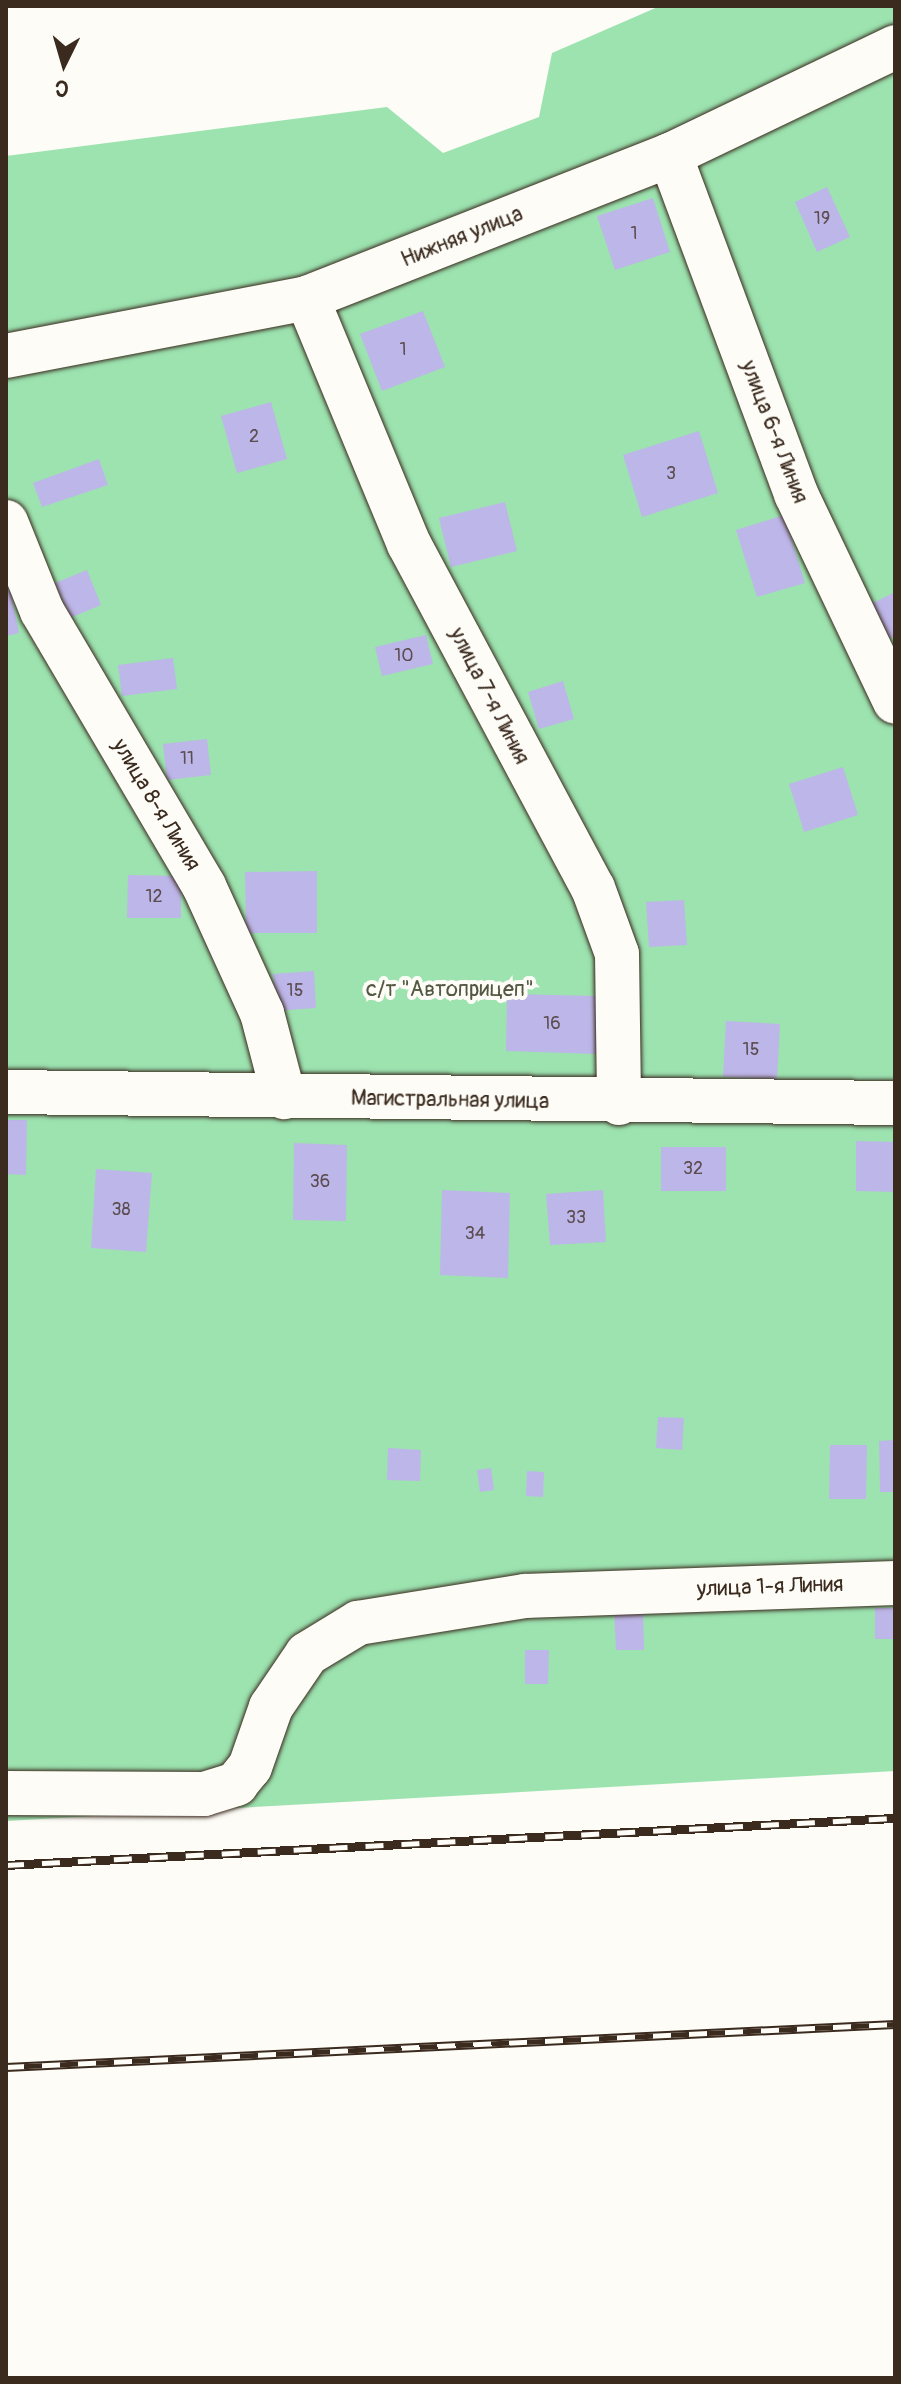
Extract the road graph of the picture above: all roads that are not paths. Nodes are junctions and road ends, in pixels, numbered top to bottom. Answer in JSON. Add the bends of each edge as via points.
{"nodes":[{"id":1,"x":895,"y":47,"type":"edge"},
{"id":2,"x":670,"y":155,"type":"junction"},
{"id":3,"x":307,"y":298,"type":"junction"},
{"id":4,"x":6,"y":356,"type":"edge"},
{"id":5,"x":6,"y":522,"type":"edge"},
{"id":6,"x":895,"y":702,"type":"edge"},
{"id":7,"x":6,"y":1092,"type":"edge"},
{"id":8,"x":284,"y":1097,"type":"junction"},
{"id":9,"x":619,"y":1103,"type":"junction"},
{"id":10,"x":895,"y":1103,"type":"edge"},
{"id":11,"x":895,"y":1583,"type":"edge"},
{"id":12,"x":6,"y":1793,"type":"edge"}],
"edges":[{"from":1,"to":2,"type":"street","name":"Нижняя улица"},
{"from":2,"to":3,"type":"street","name":"Нижняя улица"},
{"from":2,"to":6,"type":"street","name":"улица 6-я Линия","via":[[796,494]]},
{"from":3,"to":4,"type":"street","name":"Нижняя улица"},
{"from":3,"to":9,"type":"street","name":"улица 7-я Линия","via":[[409,544],[593,888],[617,954]]},
{"from":5,"to":8,"type":"street","name":"улица 8-я Линия","via":[[42,611],[204,886],[262,1013]]},
{"from":7,"to":8,"type":"street","name":"Магистральная улица"},
{"from":8,"to":9,"type":"street","name":"Магистральная улица"},
{"from":9,"to":10,"type":"street","name":"Магистральная улица"},
{"from":11,"to":12,"type":"street","name":"улица 1-я Линия","via":[[525,1596],[358,1623],[307,1654],[271,1707],[250,1767],[236,1784],[215,1790]]}]}
